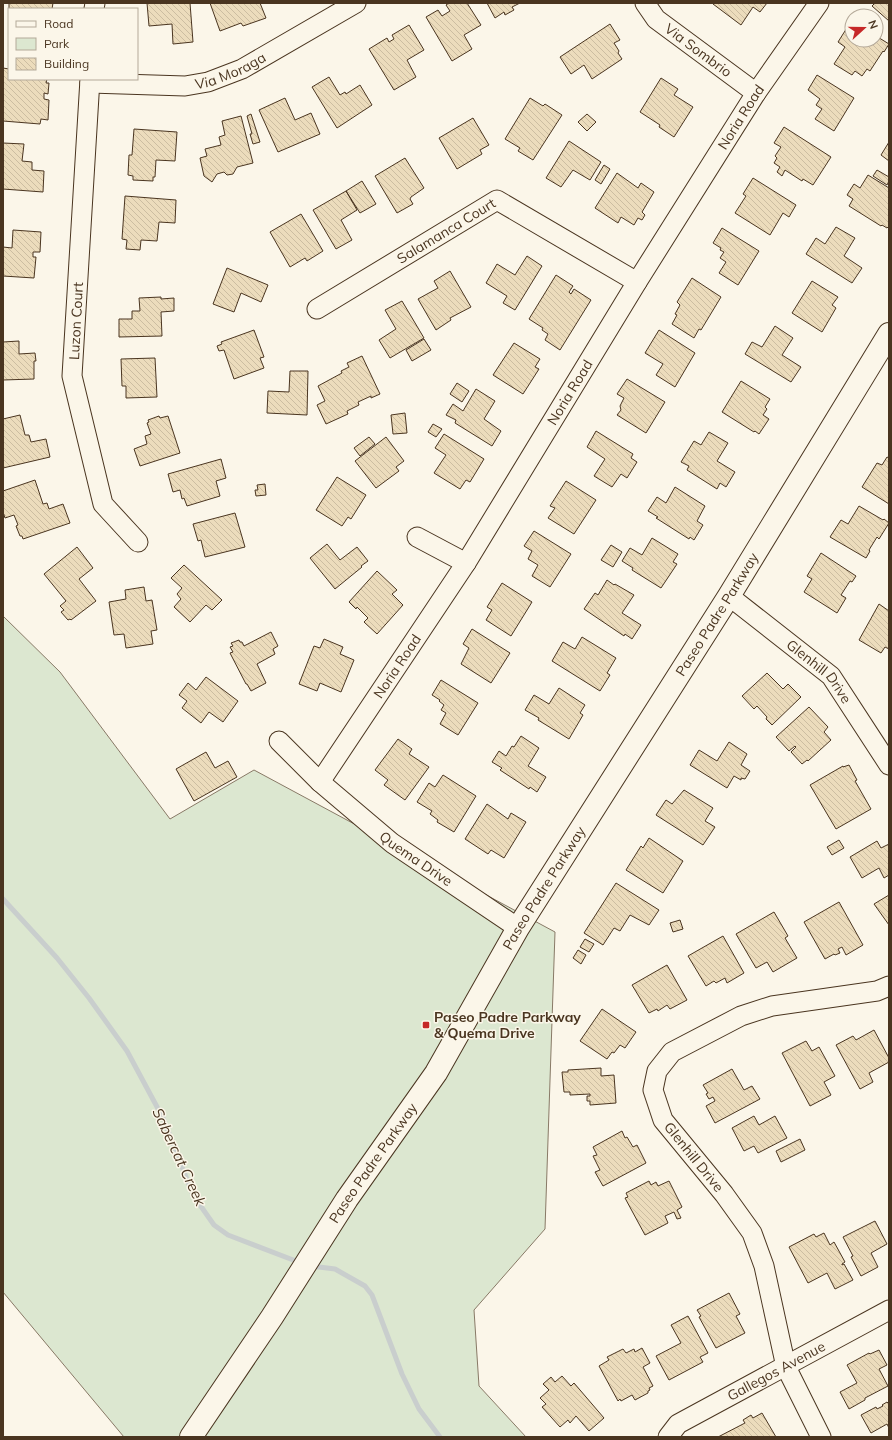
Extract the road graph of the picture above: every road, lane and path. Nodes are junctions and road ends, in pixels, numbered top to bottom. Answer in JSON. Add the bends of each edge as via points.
{"nodes":[{"id":1,"x":356,"y":3,"type":"edge"},
{"id":2,"x":645,"y":3,"type":"edge"},
{"id":3,"x":819,"y":3,"type":"edge"},
{"id":4,"x":90,"y":81,"type":"edge"},
{"id":5,"x":756,"y":93,"type":"junction"},
{"id":6,"x":637,"y":282,"type":"junction"},
{"id":7,"x":317,"y":309,"type":"dead end"},
{"id":8,"x":889,"y":334,"type":"edge"},
{"id":9,"x":417,"y":536,"type":"dead end"},
{"id":10,"x":138,"y":542,"type":"dead end"},
{"id":11,"x":466,"y":563,"type":"junction"},
{"id":12,"x":729,"y":596,"type":"junction"},
{"id":13,"x":280,"y":741,"type":"dead end"},
{"id":14,"x":889,"y":765,"type":"edge"},
{"id":15,"x":320,"y":782,"type":"junction"},
{"id":16,"x":518,"y":928,"type":"junction"},
{"id":17,"x":889,"y":986,"type":"edge"},
{"id":18,"x":889,"y":1310,"type":"edge"},
{"id":19,"x":786,"y":1366,"type":"junction"},
{"id":20,"x":191,"y":1437,"type":"edge"},
{"id":21,"x":668,"y":1437,"type":"edge"},
{"id":22,"x":821,"y":1437,"type":"edge"}],
"edges":[{"from":1,"to":4,"type":"street","name":"Via Moraga","via":[[242,69],[208,82],[184,86]]},
{"from":2,"to":5,"type":"street","name":"Via Sombrio","via":[[656,19]]},
{"from":3,"to":5,"type":"street","name":"Noria Road"},
{"from":4,"to":10,"type":"street","name":"Luzon Court","via":[[72,376],[102,504]]},
{"from":5,"to":6,"type":"street","name":"Noria Road"},
{"from":6,"to":7,"type":"street","name":"Salamanca Court","via":[[497,200]]},
{"from":6,"to":11,"type":"street","name":"Noria Road"},
{"from":8,"to":12,"type":"main road","name":"Paseo Padre Parkway"},
{"from":9,"to":11,"type":"street"},
{"from":11,"to":15,"type":"street","name":"Noria Road"},
{"from":12,"to":14,"type":"street","name":"Glenhill Drive","via":[[831,676]]},
{"from":12,"to":16,"type":"main road","name":"Paseo Padre Parkway"},
{"from":13,"to":15,"type":"street","name":"Quema Drive"},
{"from":15,"to":16,"type":"street","name":"Quema Drive","via":[[392,843]]},
{"from":16,"to":20,"type":"main road","name":"Paseo Padre Parkway","via":[[436,1073],[347,1199]]},
{"from":17,"to":19,"type":"street","name":"Glenhill Drive","via":[[877,991],[772,1006],[741,1016],[672,1052],[657,1071],[653,1090],[663,1120],[724,1194],[752,1233],[764,1266]]},
{"from":18,"to":19,"type":"street","name":"Gallegos Avenue"},
{"from":19,"to":21,"type":"street","name":"Gallegos Avenue","via":[[678,1424]]},
{"from":19,"to":22,"type":"street","name":"Glenhill Drive"}]}
